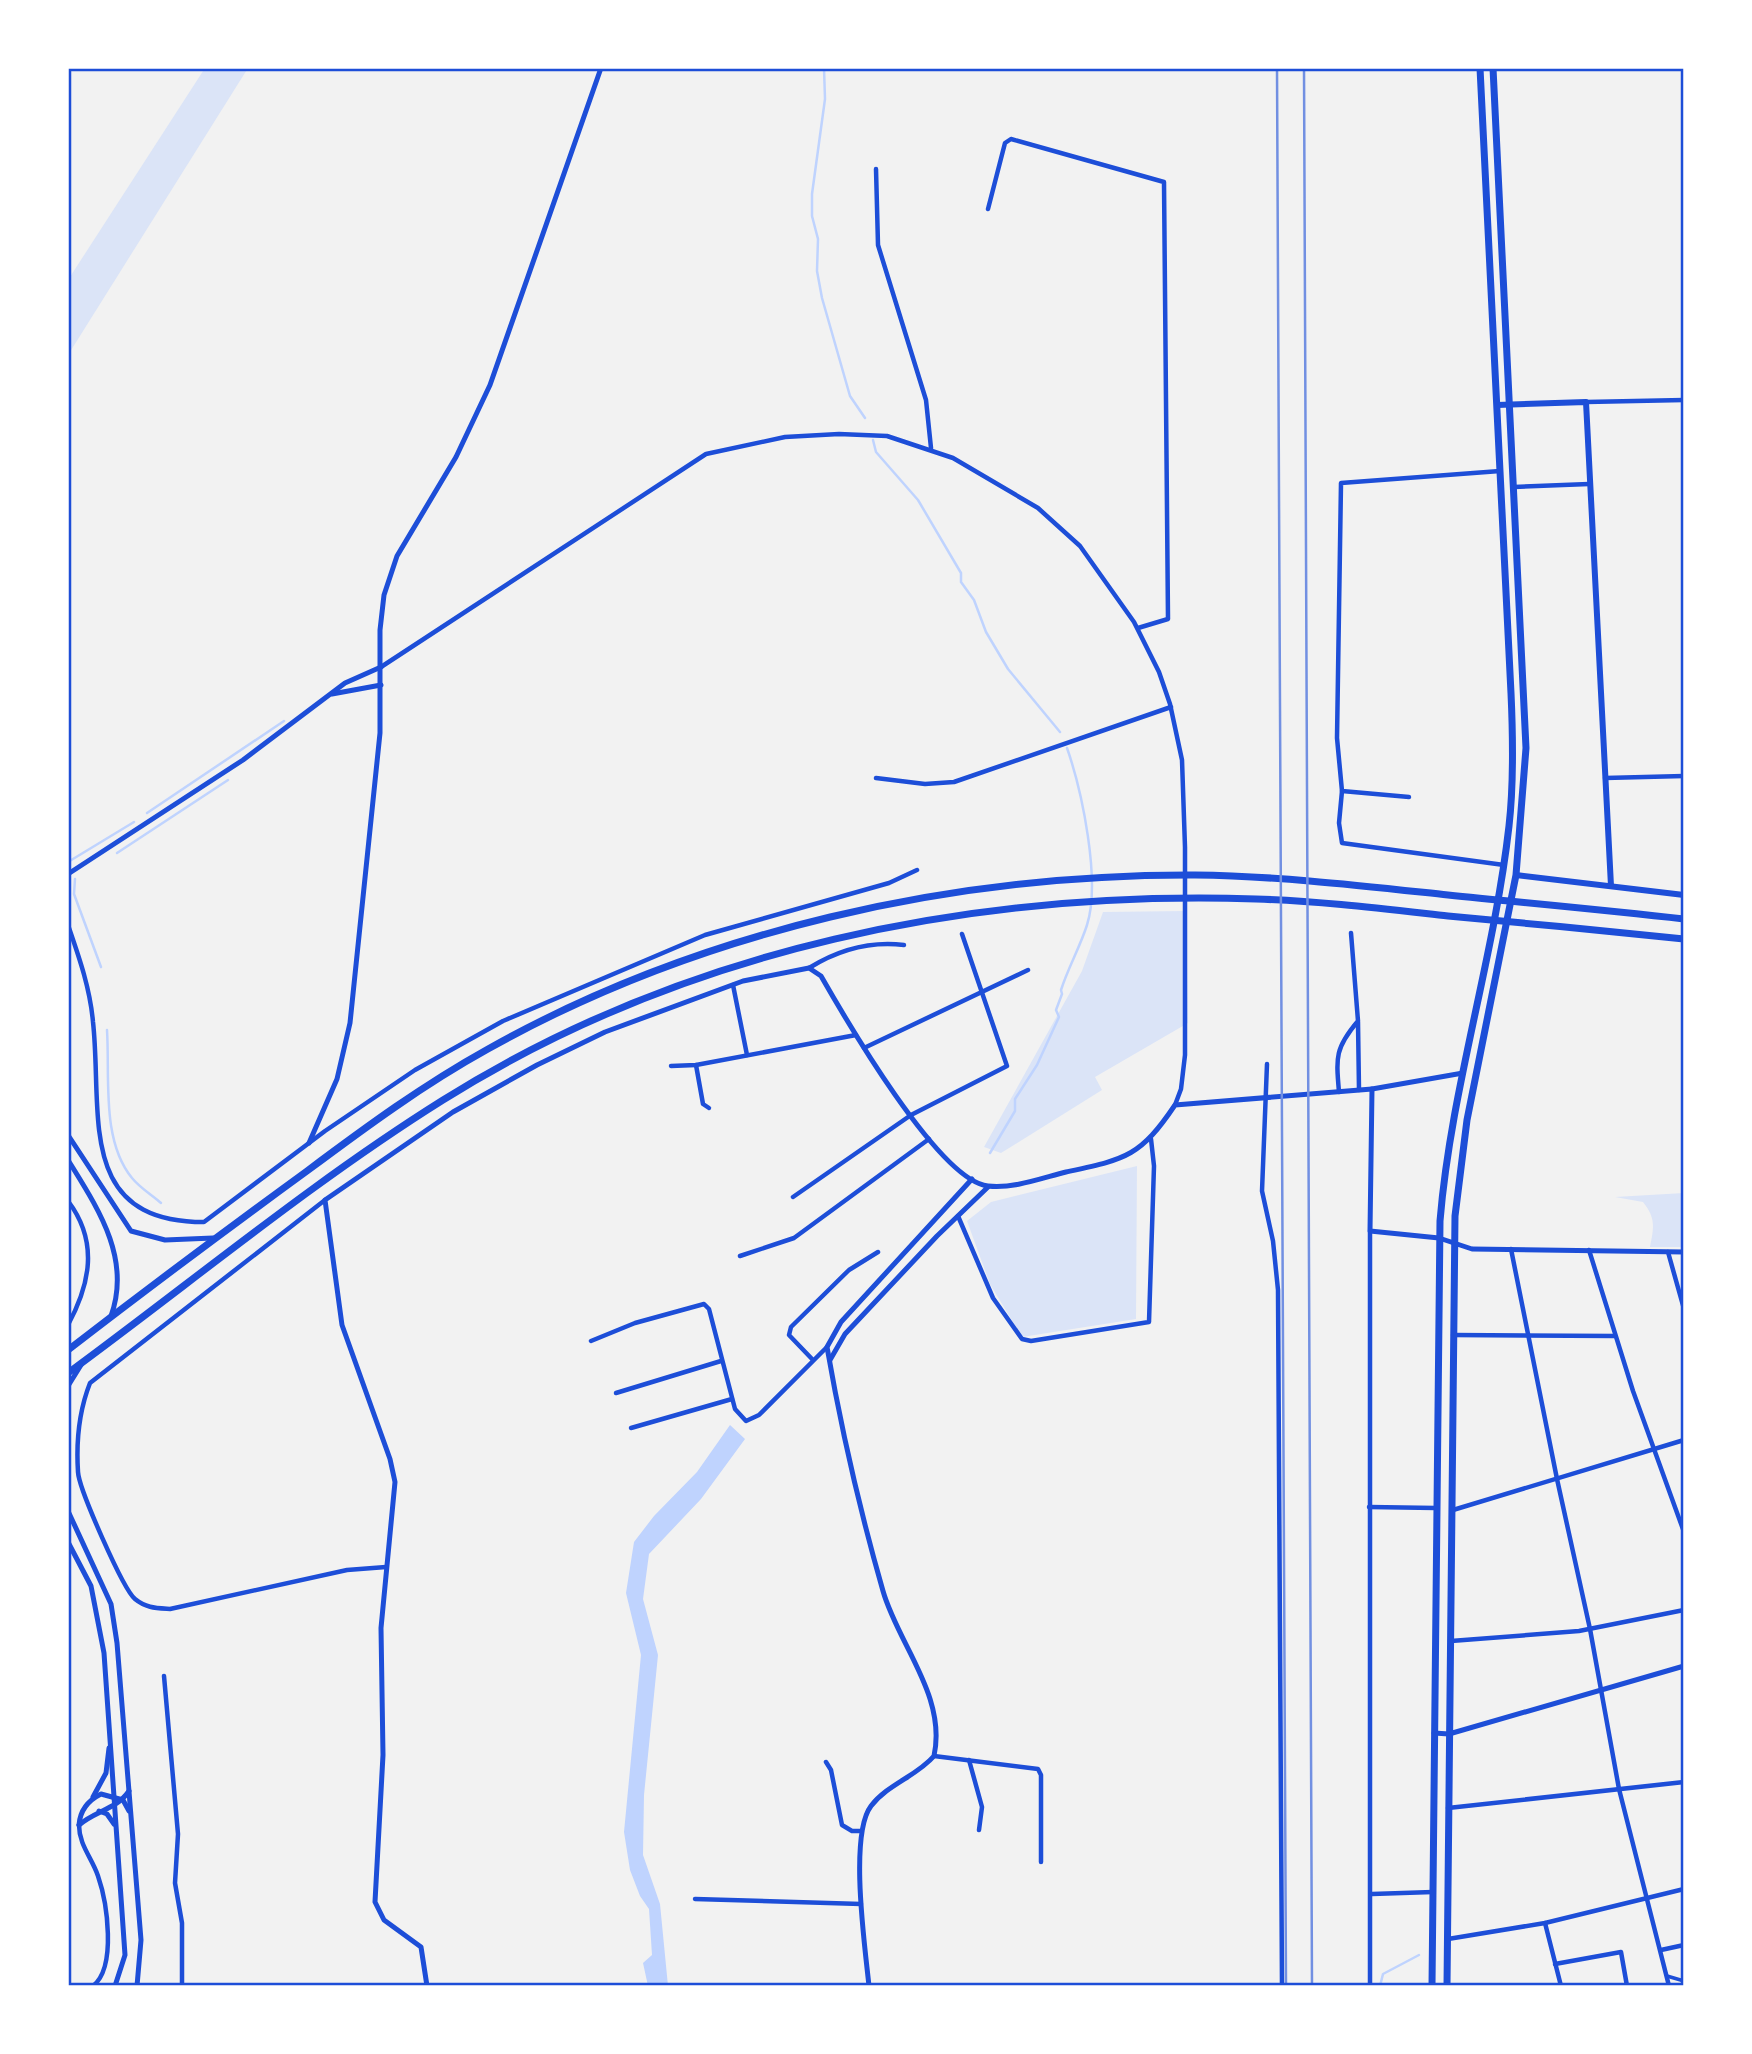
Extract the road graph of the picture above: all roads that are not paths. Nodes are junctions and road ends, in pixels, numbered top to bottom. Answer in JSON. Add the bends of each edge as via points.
{"nodes":[{"id":1,"x":601,"y":68,"type":"edge"},
{"id":2,"x":1493,"y":68,"type":"edge"},
{"id":3,"x":1480,"y":69,"type":"edge"},
{"id":4,"x":876,"y":169,"type":"dead end"},
{"id":5,"x":988,"y":209,"type":"dead end"},
{"id":6,"x":1684,"y":400,"type":"edge"},
{"id":7,"x":1586,"y":402,"type":"junction"},
{"id":8,"x":1510,"y":404,"type":"junction"},
{"id":9,"x":1497,"y":405,"type":"junction"},
{"id":10,"x":931,"y":448,"type":"junction"},
{"id":11,"x":1501,"y":471,"type":"junction"},
{"id":12,"x":1589,"y":484,"type":"junction"},
{"id":13,"x":1514,"y":487,"type":"junction"},
{"id":14,"x":1138,"y":628,"type":"junction"},
{"id":15,"x":381,"y":667,"type":"junction"},
{"id":16,"x":381,"y":685,"type":"junction"},
{"id":17,"x":332,"y":694,"type":"junction"},
{"id":18,"x":1171,"y":707,"type":"junction"},
{"id":19,"x":1684,"y":776,"type":"edge"},
{"id":20,"x":876,"y":778,"type":"dead end"},
{"id":21,"x":1605,"y":778,"type":"junction"},
{"id":22,"x":1342,"y":791,"type":"junction"},
{"id":23,"x":1409,"y":797,"type":"dead end"},
{"id":24,"x":1504,"y":865,"type":"junction"},
{"id":25,"x":917,"y":870,"type":"dead end"},
{"id":26,"x":68,"y":874,"type":"edge"},
{"id":27,"x":1516,"y":875,"type":"junction"},
{"id":28,"x":1611,"y":886,"type":"junction"},
{"id":29,"x":1682,"y":895,"type":"edge"},
{"id":30,"x":1684,"y":919,"type":"edge"},
{"id":31,"x":68,"y":925,"type":"edge"},
{"id":32,"x":1351,"y":933,"type":"dead end"},
{"id":33,"x":962,"y":934,"type":"dead end"},
{"id":34,"x":1684,"y":939,"type":"edge"},
{"id":35,"x":904,"y":945,"type":"dead end"},
{"id":36,"x":809,"y":968,"type":"junction"},
{"id":37,"x":1028,"y":970,"type":"dead end"},
{"id":38,"x":733,"y":985,"type":"junction"},
{"id":39,"x":981,"y":994,"type":"junction"},
{"id":40,"x":1358,"y":1021,"type":"junction"},
{"id":41,"x":856,"y":1035,"type":"junction"},
{"id":42,"x":864,"y":1048,"type":"junction"},
{"id":43,"x":747,"y":1055,"type":"junction"},
{"id":44,"x":696,"y":1065,"type":"junction"},
{"id":45,"x":1267,"y":1065,"type":"dead end"},
{"id":46,"x":671,"y":1066,"type":"dead end"},
{"id":47,"x":1463,"y":1073,"type":"junction"},
{"id":48,"x":1372,"y":1089,"type":"junction"},
{"id":49,"x":1359,"y":1090,"type":"junction"},
{"id":50,"x":1339,"y":1092,"type":"junction"},
{"id":51,"x":1264,"y":1098,"type":"junction"},
{"id":52,"x":1175,"y":1105,"type":"junction"},
{"id":53,"x":709,"y":1108,"type":"dead end"},
{"id":54,"x":911,"y":1115,"type":"junction"},
{"id":55,"x":68,"y":1135,"type":"edge"},
{"id":56,"x":929,"y":1139,"type":"junction"},
{"id":57,"x":1151,"y":1139,"type":"junction"},
{"id":58,"x":309,"y":1143,"type":"junction"},
{"id":59,"x":68,"y":1160,"type":"edge"},
{"id":60,"x":972,"y":1179,"type":"junction"},
{"id":61,"x":989,"y":1187,"type":"junction"},
{"id":62,"x":793,"y":1197,"type":"dead end"},
{"id":63,"x":325,"y":1200,"type":"junction"},
{"id":64,"x":68,"y":1201,"type":"edge"},
{"id":65,"x":958,"y":1216,"type":"junction"},
{"id":66,"x":1370,"y":1231,"type":"junction"},
{"id":67,"x":213,"y":1238,"type":"junction"},
{"id":68,"x":1439,"y":1238,"type":"junction"},
{"id":69,"x":1454,"y":1242,"type":"junction"},
{"id":70,"x":1511,"y":1249,"type":"junction"},
{"id":71,"x":1589,"y":1251,"type":"junction"},
{"id":72,"x":878,"y":1252,"type":"dead end"},
{"id":73,"x":1668,"y":1252,"type":"junction"},
{"id":74,"x":1684,"y":1252,"type":"edge"},
{"id":75,"x":740,"y":1256,"type":"dead end"},
{"id":76,"x":1684,"y":1309,"type":"edge"},
{"id":77,"x":111,"y":1317,"type":"junction"},
{"id":78,"x":68,"y":1325,"type":"edge"},
{"id":79,"x":1453,"y":1335,"type":"junction"},
{"id":80,"x":1615,"y":1336,"type":"junction"},
{"id":81,"x":1527,"y":1337,"type":"junction"},
{"id":82,"x":591,"y":1341,"type":"dead end"},
{"id":83,"x":827,"y":1346,"type":"junction"},
{"id":84,"x":68,"y":1350,"type":"edge"},
{"id":85,"x":812,"y":1359,"type":"junction"},
{"id":86,"x":721,"y":1361,"type":"junction"},
{"id":87,"x":83,"y":1363,"type":"junction"},
{"id":88,"x":829,"y":1363,"type":"junction"},
{"id":89,"x":68,"y":1373,"type":"edge"},
{"id":90,"x":68,"y":1386,"type":"edge"},
{"id":91,"x":616,"y":1393,"type":"dead end"},
{"id":92,"x":732,"y":1399,"type":"junction"},
{"id":93,"x":631,"y":1428,"type":"dead end"},
{"id":94,"x":1684,"y":1440,"type":"edge"},
{"id":95,"x":1653,"y":1450,"type":"junction"},
{"id":96,"x":1557,"y":1479,"type":"junction"},
{"id":97,"x":1369,"y":1507,"type":"junction"},
{"id":98,"x":1436,"y":1508,"type":"junction"},
{"id":99,"x":68,"y":1511,"type":"edge"},
{"id":100,"x":1452,"y":1511,"type":"junction"},
{"id":101,"x":1684,"y":1532,"type":"edge"},
{"id":102,"x":68,"y":1542,"type":"edge"},
{"id":103,"x":386,"y":1567,"type":"junction"},
{"id":104,"x":1684,"y":1610,"type":"edge"},
{"id":105,"x":1590,"y":1629,"type":"junction"},
{"id":106,"x":1451,"y":1641,"type":"junction"},
{"id":107,"x":1683,"y":1667,"type":"edge"},
{"id":108,"x":164,"y":1676,"type":"dead end"},
{"id":109,"x":1601,"y":1688,"type":"junction"},
{"id":110,"x":1434,"y":1733,"type":"junction"},
{"id":111,"x":1449,"y":1734,"type":"junction"},
{"id":112,"x":111,"y":1741,"type":"junction"},
{"id":113,"x":934,"y":1756,"type":"junction"},
{"id":114,"x":969,"y":1760,"type":"junction"},
{"id":115,"x":826,"y":1762,"type":"dead end"},
{"id":116,"x":1684,"y":1782,"type":"edge"},
{"id":117,"x":1619,"y":1789,"type":"junction"},
{"id":118,"x":129,"y":1791,"type":"junction"},
{"id":119,"x":114,"y":1795,"type":"junction"},
{"id":120,"x":91,"y":1799,"type":"junction"},
{"id":121,"x":123,"y":1800,"type":"junction"},
{"id":122,"x":115,"y":1807,"type":"junction"},
{"id":123,"x":1448,"y":1808,"type":"junction"},
{"id":124,"x":99,"y":1811,"type":"junction"},
{"id":125,"x":131,"y":1814,"type":"junction"},
{"id":126,"x":79,"y":1825,"type":"junction"},
{"id":127,"x":116,"y":1827,"type":"junction"},
{"id":128,"x":979,"y":1830,"type":"dead end"},
{"id":129,"x":861,"y":1831,"type":"junction"},
{"id":130,"x":1041,"y":1863,"type":"dead end"},
{"id":131,"x":1684,"y":1889,"type":"edge"},
{"id":132,"x":1433,"y":1892,"type":"junction"},
{"id":133,"x":1372,"y":1894,"type":"junction"},
{"id":134,"x":1648,"y":1897,"type":"junction"},
{"id":135,"x":695,"y":1899,"type":"dead end"},
{"id":136,"x":862,"y":1904,"type":"junction"},
{"id":137,"x":1545,"y":1923,"type":"junction"},
{"id":138,"x":1447,"y":1939,"type":"junction"},
{"id":139,"x":1684,"y":1945,"type":"edge"},
{"id":140,"x":1661,"y":1950,"type":"junction"},
{"id":141,"x":1555,"y":1964,"type":"junction"},
{"id":142,"x":1667,"y":1976,"type":"junction"},
{"id":143,"x":1684,"y":1981,"type":"edge"},
{"id":144,"x":93,"y":1986,"type":"edge"},
{"id":145,"x":115,"y":1986,"type":"edge"},
{"id":146,"x":137,"y":1986,"type":"edge"},
{"id":147,"x":182,"y":1986,"type":"edge"},
{"id":148,"x":427,"y":1986,"type":"edge"},
{"id":149,"x":869,"y":1986,"type":"edge"},
{"id":150,"x":1282,"y":1986,"type":"edge"},
{"id":151,"x":1370,"y":1986,"type":"edge"},
{"id":152,"x":1432,"y":1986,"type":"edge"},
{"id":153,"x":1447,"y":1986,"type":"edge"},
{"id":154,"x":1561,"y":1986,"type":"edge"},
{"id":155,"x":1627,"y":1986,"type":"edge"},
{"id":156,"x":1669,"y":1986,"type":"edge"}],
"edges":[{"from":1,"to":15,"type":"street","via":[[483,402],[390,571],[382,604]]},
{"from":2,"to":8,"type":"main road"},
{"from":3,"to":9,"type":"main road"},
{"from":4,"to":10,"type":"street","via":[[878,244],[926,400]]},
{"from":5,"to":14,"type":"street","via":[[1005,143],[1011,139],[1164,182],[1168,619]]},
{"from":6,"to":7,"type":"street"},
{"from":7,"to":8,"type":"main road"},
{"from":7,"to":12,"type":"main road"},
{"from":8,"to":9,"type":"main road"},
{"from":8,"to":13,"type":"main road"},
{"from":9,"to":11,"type":"main road"},
{"from":10,"to":14,"type":"street","via":[[995,480],[1052,519],[1096,564]]},
{"from":10,"to":15,"type":"street","via":[[887,436],[839,434],[785,437],[706,454]]},
{"from":11,"to":22,"type":"street","via":[[1341,483],[1338,738]]},
{"from":11,"to":24,"type":"main road","via":[[1513,727]]},
{"from":12,"to":13,"type":"street"},
{"from":12,"to":21,"type":"main road"},
{"from":13,"to":27,"type":"main road","via":[[1526,748]]},
{"from":14,"to":18,"type":"street"},
{"from":15,"to":16,"type":"street"},
{"from":15,"to":17,"type":"street"},
{"from":16,"to":17,"type":"street"},
{"from":16,"to":58,"type":"street","via":[[350,1023],[337,1079]]},
{"from":17,"to":26,"type":"street","via":[[243,760]]},
{"from":18,"to":20,"type":"street","via":[[954,782]]},
{"from":18,"to":52,"type":"street","via":[[1182,760],[1185,860],[1185,1055]]},
{"from":19,"to":21,"type":"street"},
{"from":21,"to":28,"type":"main road"},
{"from":22,"to":23,"type":"street"},
{"from":22,"to":24,"type":"street","via":[[1342,843]]},
{"from":24,"to":47,"type":"main road"},
{"from":25,"to":58,"type":"street","via":[[889,883],[705,935],[554,998],[415,1070]]},
{"from":27,"to":28,"type":"main road"},
{"from":27,"to":69,"type":"main road","via":[[1467,1119]]},
{"from":28,"to":29,"type":"main road"},
{"from":30,"to":67,"type":"main road","via":[[1268,878],[1195,875],[1086,878],[912,900],[850,913],[753,939],[626,983],[488,1048],[354,1133]]},
{"from":31,"to":58,"type":"street","via":[[87,984],[93,1022],[99,1144],[107,1171],[130,1201],[166,1220],[204,1222]]},
{"from":32,"to":40,"type":"street"},
{"from":33,"to":39,"type":"street"},
{"from":34,"to":87,"type":"main road","via":[[1258,900],[1084,902],[946,916],[842,937],[728,969],[631,1005],[557,1038],[432,1108]]},
{"from":35,"to":36,"type":"street","via":[[870,944],[829,956]]},
{"from":36,"to":38,"type":"street"},
{"from":36,"to":41,"type":"street","via":[[821,976]]},
{"from":37,"to":39,"type":"street"},
{"from":38,"to":43,"type":"street"},
{"from":38,"to":63,"type":"street","via":[[605,1032],[537,1065],[453,1112]]},
{"from":39,"to":42,"type":"street"},
{"from":39,"to":54,"type":"street","via":[[1007,1066]]},
{"from":40,"to":49,"type":"street"},
{"from":40,"to":50,"type":"street","via":[[1338,1050]]},
{"from":41,"to":42,"type":"street"},
{"from":41,"to":43,"type":"street"},
{"from":42,"to":54,"type":"street"},
{"from":43,"to":44,"type":"street"},
{"from":44,"to":46,"type":"street"},
{"from":44,"to":53,"type":"street","via":[[703,1104]]},
{"from":45,"to":51,"type":"street"},
{"from":47,"to":48,"type":"street"},
{"from":47,"to":68,"type":"main road","via":[[1445,1168]]},
{"from":48,"to":49,"type":"street"},
{"from":48,"to":66,"type":"street"},
{"from":49,"to":50,"type":"street"},
{"from":50,"to":51,"type":"street"},
{"from":51,"to":52,"type":"street"},
{"from":51,"to":150,"type":"street","via":[[1262,1191],[1278,1290]]},
{"from":52,"to":57,"type":"street"},
{"from":54,"to":56,"type":"street"},
{"from":54,"to":62,"type":"street"},
{"from":55,"to":67,"type":"street","via":[[131,1231],[165,1240]]},
{"from":56,"to":60,"type":"street"},
{"from":56,"to":75,"type":"street","via":[[794,1238]]},
{"from":57,"to":61,"type":"street","via":[[1131,1154],[1092,1167]]},
{"from":57,"to":65,"type":"street","via":[[1149,1322],[1021,1339],[993,1298]]},
{"from":59,"to":77,"type":"street","via":[[106,1223],[117,1261],[118,1293]]},
{"from":60,"to":61,"type":"street"},
{"from":60,"to":83,"type":"street","via":[[841,1322]]},
{"from":61,"to":65,"type":"street"},
{"from":63,"to":103,"type":"street","via":[[342,1325],[394,1475]]},
{"from":63,"to":103,"type":"street","via":[[90,1382],[79,1421],[78,1475],[132,1597],[149,1608],[170,1608],[347,1570]]},
{"from":64,"to":78,"type":"street","via":[[79,1217],[90,1254],[88,1281]]},
{"from":65,"to":88,"type":"street","via":[[845,1334]]},
{"from":66,"to":68,"type":"street"},
{"from":66,"to":97,"type":"street"},
{"from":67,"to":77,"type":"main road"},
{"from":68,"to":69,"type":"street"},
{"from":68,"to":98,"type":"main road"},
{"from":69,"to":70,"type":"street","via":[[1469,1248]]},
{"from":69,"to":79,"type":"main road"},
{"from":70,"to":71,"type":"street"},
{"from":70,"to":81,"type":"street"},
{"from":71,"to":73,"type":"street"},
{"from":71,"to":80,"type":"street"},
{"from":72,"to":85,"type":"street","via":[[849,1270],[791,1327],[789,1335]]},
{"from":73,"to":74,"type":"street"},
{"from":73,"to":76,"type":"street"},
{"from":77,"to":84,"type":"main road"},
{"from":79,"to":81,"type":"street"},
{"from":79,"to":100,"type":"main road"},
{"from":80,"to":81,"type":"street"},
{"from":80,"to":95,"type":"street"},
{"from":81,"to":96,"type":"street"},
{"from":82,"to":86,"type":"street","via":[[704,1304]]},
{"from":83,"to":85,"type":"street"},
{"from":83,"to":88,"type":"street"},
{"from":85,"to":92,"type":"street","via":[[751,1420],[740,1416]]},
{"from":86,"to":91,"type":"street"},
{"from":86,"to":92,"type":"street"},
{"from":87,"to":89,"type":"main road"},
{"from":87,"to":90,"type":"street"},
{"from":88,"to":113,"type":"street","via":[[883,1593],[925,1682],[935,1730]]},
{"from":92,"to":93,"type":"street"},
{"from":94,"to":95,"type":"street"},
{"from":95,"to":96,"type":"street"},
{"from":95,"to":101,"type":"street"},
{"from":96,"to":100,"type":"street"},
{"from":96,"to":105,"type":"street"},
{"from":97,"to":98,"type":"street"},
{"from":97,"to":133,"type":"street"},
{"from":98,"to":110,"type":"main road"},
{"from":99,"to":118,"type":"street","via":[[111,1604]]},
{"from":100,"to":106,"type":"main road"},
{"from":102,"to":112,"type":"street","via":[[84,1568],[99,1620]]},
{"from":103,"to":148,"type":"street","via":[[380,1680],[383,1755],[374,1897],[384,1920],[421,1947]]},
{"from":104,"to":105,"type":"street"},
{"from":105,"to":106,"type":"street"},
{"from":105,"to":109,"type":"street"},
{"from":106,"to":111,"type":"main road"},
{"from":107,"to":109,"type":"street"},
{"from":108,"to":147,"type":"street","via":[[178,1834],[175,1884],[183,1923]]},
{"from":109,"to":111,"type":"street"},
{"from":109,"to":117,"type":"street"},
{"from":110,"to":111,"type":"street"},
{"from":110,"to":132,"type":"main road"},
{"from":111,"to":123,"type":"main road"},
{"from":112,"to":119,"type":"street"},
{"from":112,"to":120,"type":"street","via":[[106,1773]]},
{"from":113,"to":114,"type":"street"},
{"from":113,"to":129,"type":"street","via":[[872,1805]]},
{"from":114,"to":128,"type":"street","via":[[982,1807]]},
{"from":114,"to":130,"type":"street","via":[[1040,1771]]},
{"from":115,"to":129,"type":"street","via":[[842,1825]]},
{"from":116,"to":117,"type":"street"},
{"from":117,"to":123,"type":"street"},
{"from":117,"to":134,"type":"street"},
{"from":118,"to":121,"type":"street"},
{"from":118,"to":125,"type":"street"},
{"from":119,"to":120,"type":"street"},
{"from":119,"to":121,"type":"street"},
{"from":119,"to":122,"type":"street"},
{"from":120,"to":126,"type":"street"},
{"from":121,"to":122,"type":"street"},
{"from":121,"to":125,"type":"street"},
{"from":122,"to":124,"type":"street"},
{"from":122,"to":127,"type":"street"},
{"from":123,"to":138,"type":"main road"},
{"from":124,"to":126,"type":"street"},
{"from":124,"to":127,"type":"street"},
{"from":125,"to":146,"type":"street","via":[[141,1940]]},
{"from":126,"to":144,"type":"street","via":[[81,1842],[101,1885],[108,1948],[106,1969]]},
{"from":127,"to":145,"type":"street","via":[[125,1955]]},
{"from":129,"to":136,"type":"street"},
{"from":131,"to":134,"type":"street"},
{"from":132,"to":133,"type":"street"},
{"from":132,"to":152,"type":"main road"},
{"from":133,"to":151,"type":"street"},
{"from":134,"to":137,"type":"street"},
{"from":134,"to":140,"type":"street"},
{"from":135,"to":136,"type":"street"},
{"from":136,"to":149,"type":"street"},
{"from":137,"to":138,"type":"street"},
{"from":137,"to":141,"type":"street"},
{"from":138,"to":153,"type":"main road"},
{"from":139,"to":140,"type":"street"},
{"from":140,"to":142,"type":"street"},
{"from":141,"to":154,"type":"street"},
{"from":141,"to":155,"type":"street","via":[[1621,1952]]},
{"from":142,"to":143,"type":"street"},
{"from":142,"to":156,"type":"street"}]}
